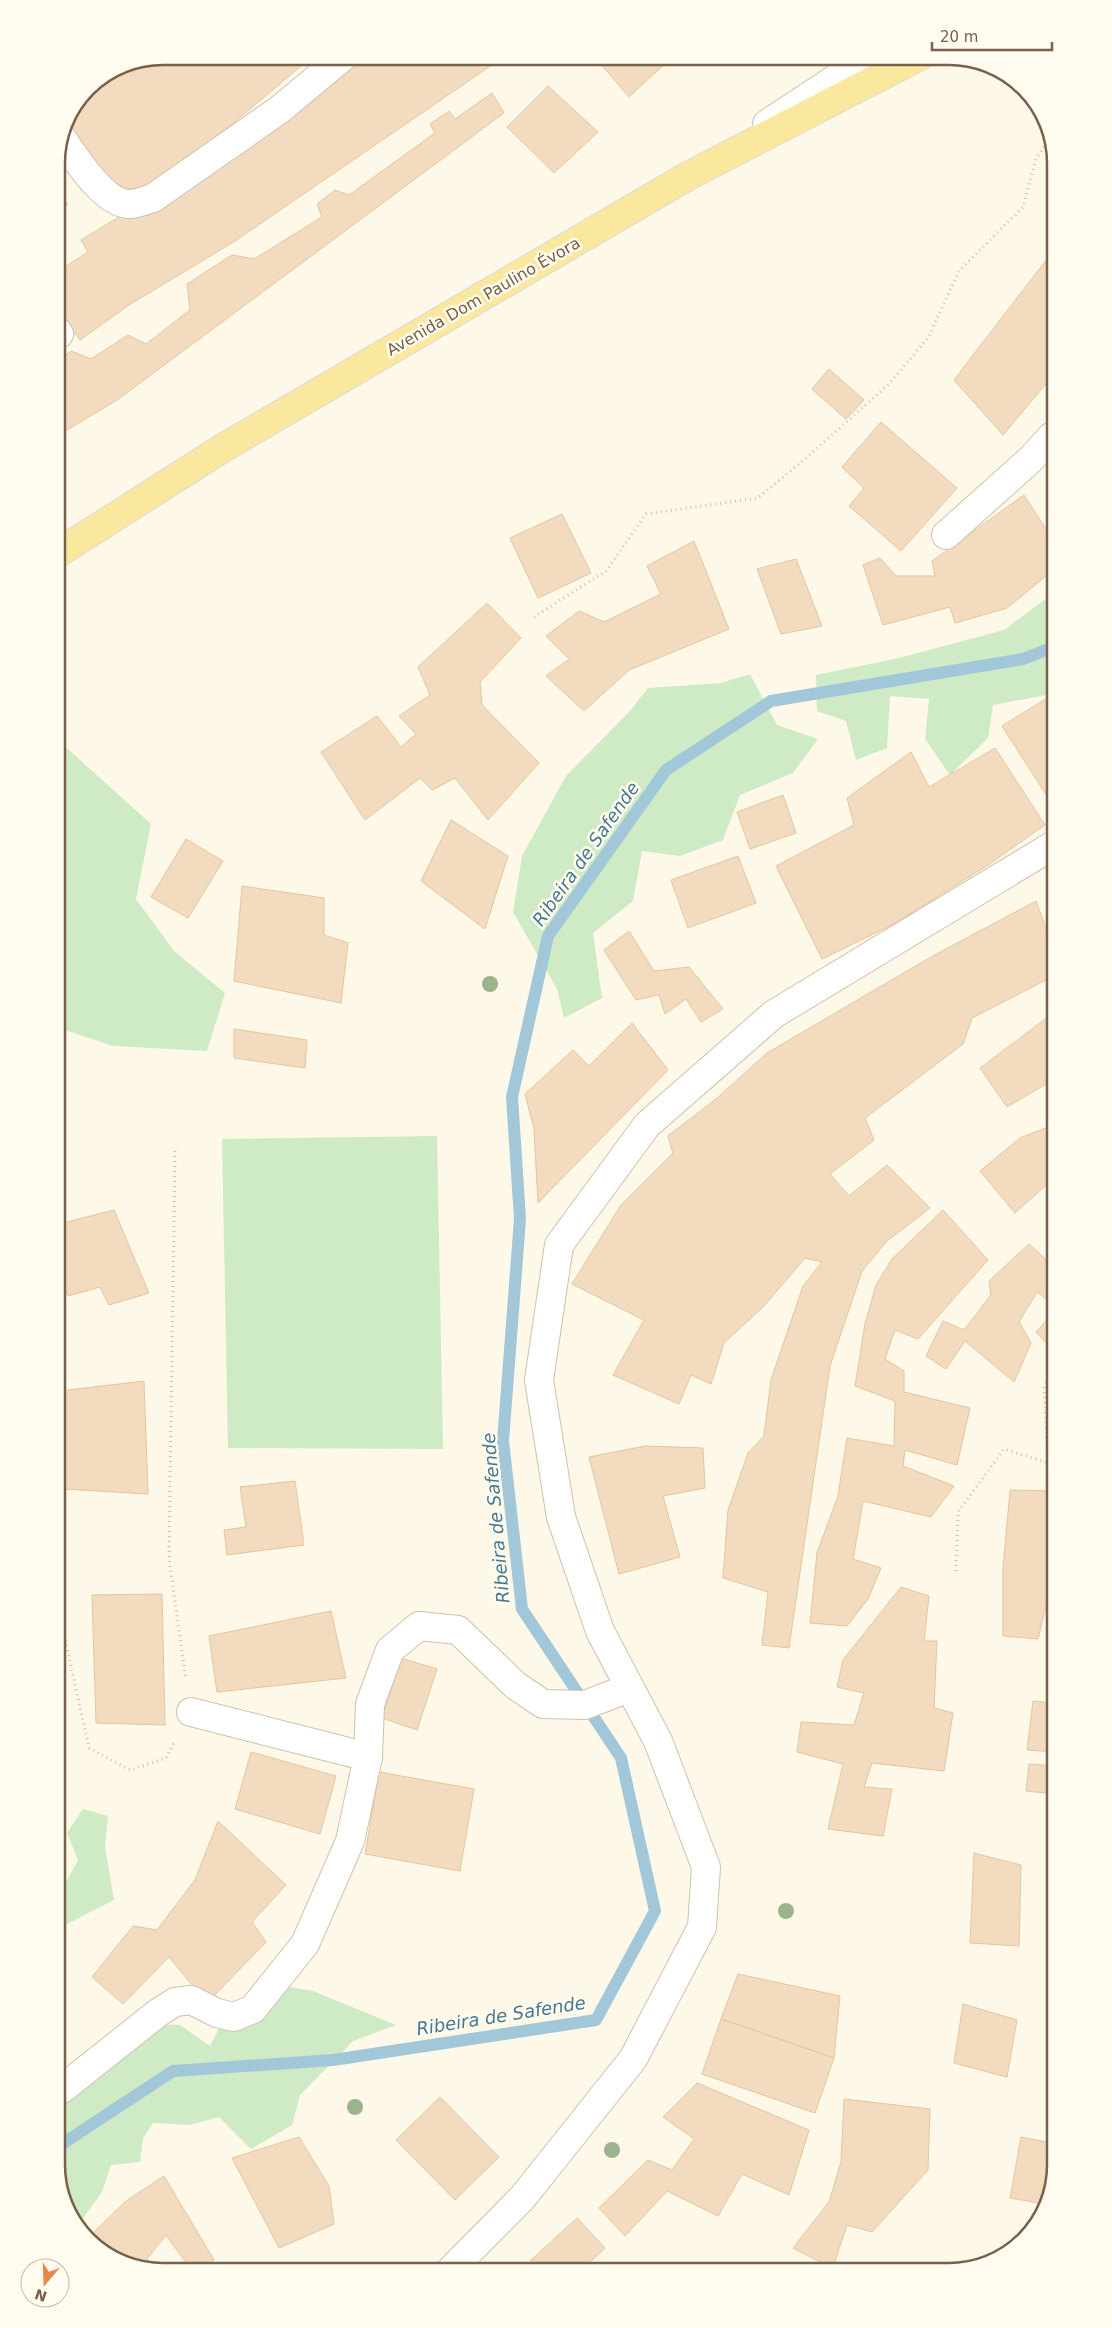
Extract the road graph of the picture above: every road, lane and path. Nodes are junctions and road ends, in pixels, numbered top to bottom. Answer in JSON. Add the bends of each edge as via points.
{"nodes":[{"id":1,"x":333,"y":65,"type":"edge"},
{"id":2,"x":856,"y":65,"type":"edge"},
{"id":3,"x":903,"y":65,"type":"edge"},
{"id":4,"x":67,"y":145,"type":"edge"},
{"id":5,"x":1045,"y":145,"type":"edge"},
{"id":6,"x":688,"y":176,"type":"junction"},
{"id":7,"x":1047,"y":442,"type":"edge"},
{"id":8,"x":946,"y":535,"type":"dead end"},
{"id":9,"x":65,"y":550,"type":"edge"},
{"id":10,"x":534,"y":617,"type":"dead end"},
{"id":11,"x":1047,"y":849,"type":"edge"},
{"id":12,"x":175,"y":1151,"type":"dead end"},
{"id":13,"x":1047,"y":1383,"type":"edge"},
{"id":14,"x":1047,"y":1444,"type":"edge"},
{"id":15,"x":1047,"y":1463,"type":"edge"},
{"id":16,"x":956,"y":1571,"type":"dead end"},
{"id":17,"x":65,"y":1639,"type":"edge"},
{"id":18,"x":630,"y":1688,"type":"junction"},
{"id":19,"x":191,"y":1712,"type":"junction"},
{"id":20,"x":368,"y":1757,"type":"junction"},
{"id":21,"x":65,"y":2087,"type":"edge"},
{"id":22,"x":458,"y":2263,"type":"edge"}],
"edges":[{"from":1,"to":4,"type":"street","via":[[279,110],[153,198],[130,204],[118,201],[84,170]]},
{"from":2,"to":6,"type":"street"},
{"from":3,"to":6,"type":"main road","name":"Avenida Dom Paulino Évora"},
{"from":5,"to":10,"type":"path","via":[[1036,159],[1023,207],[959,271],[928,338],[888,385],[758,498],[646,514],[606,571]]},
{"from":6,"to":9,"type":"main road","name":"Avenida Dom Paulino Évora","via":[[223,448]]},
{"from":7,"to":8,"type":"street"},
{"from":11,"to":18,"type":"street","via":[[774,1014],[647,1125],[559,1245],[540,1380],[561,1516],[600,1631]]},
{"from":12,"to":19,"type":"path","via":[[169,1558]]},
{"from":13,"to":14,"type":"path","via":[[1044,1385]]},
{"from":15,"to":16,"type":"path","via":[[1004,1449],[958,1512]]},
{"from":17,"to":19,"type":"path","via":[[89,1748],[130,1770],[166,1758]]},
{"from":18,"to":20,"type":"street","via":[[585,1705],[543,1704],[515,1685],[458,1630],[419,1626],[390,1650],[370,1704]]},
{"from":18,"to":22,"type":"street","via":[[658,1741],[706,1867],[702,1927],[633,2059],[522,2197]]},
{"from":19,"to":20,"type":"street"},
{"from":20,"to":21,"type":"street","via":[[350,1842],[305,1944],[253,2009],[234,2017],[217,2013],[191,2000],[175,2002]]}]}
